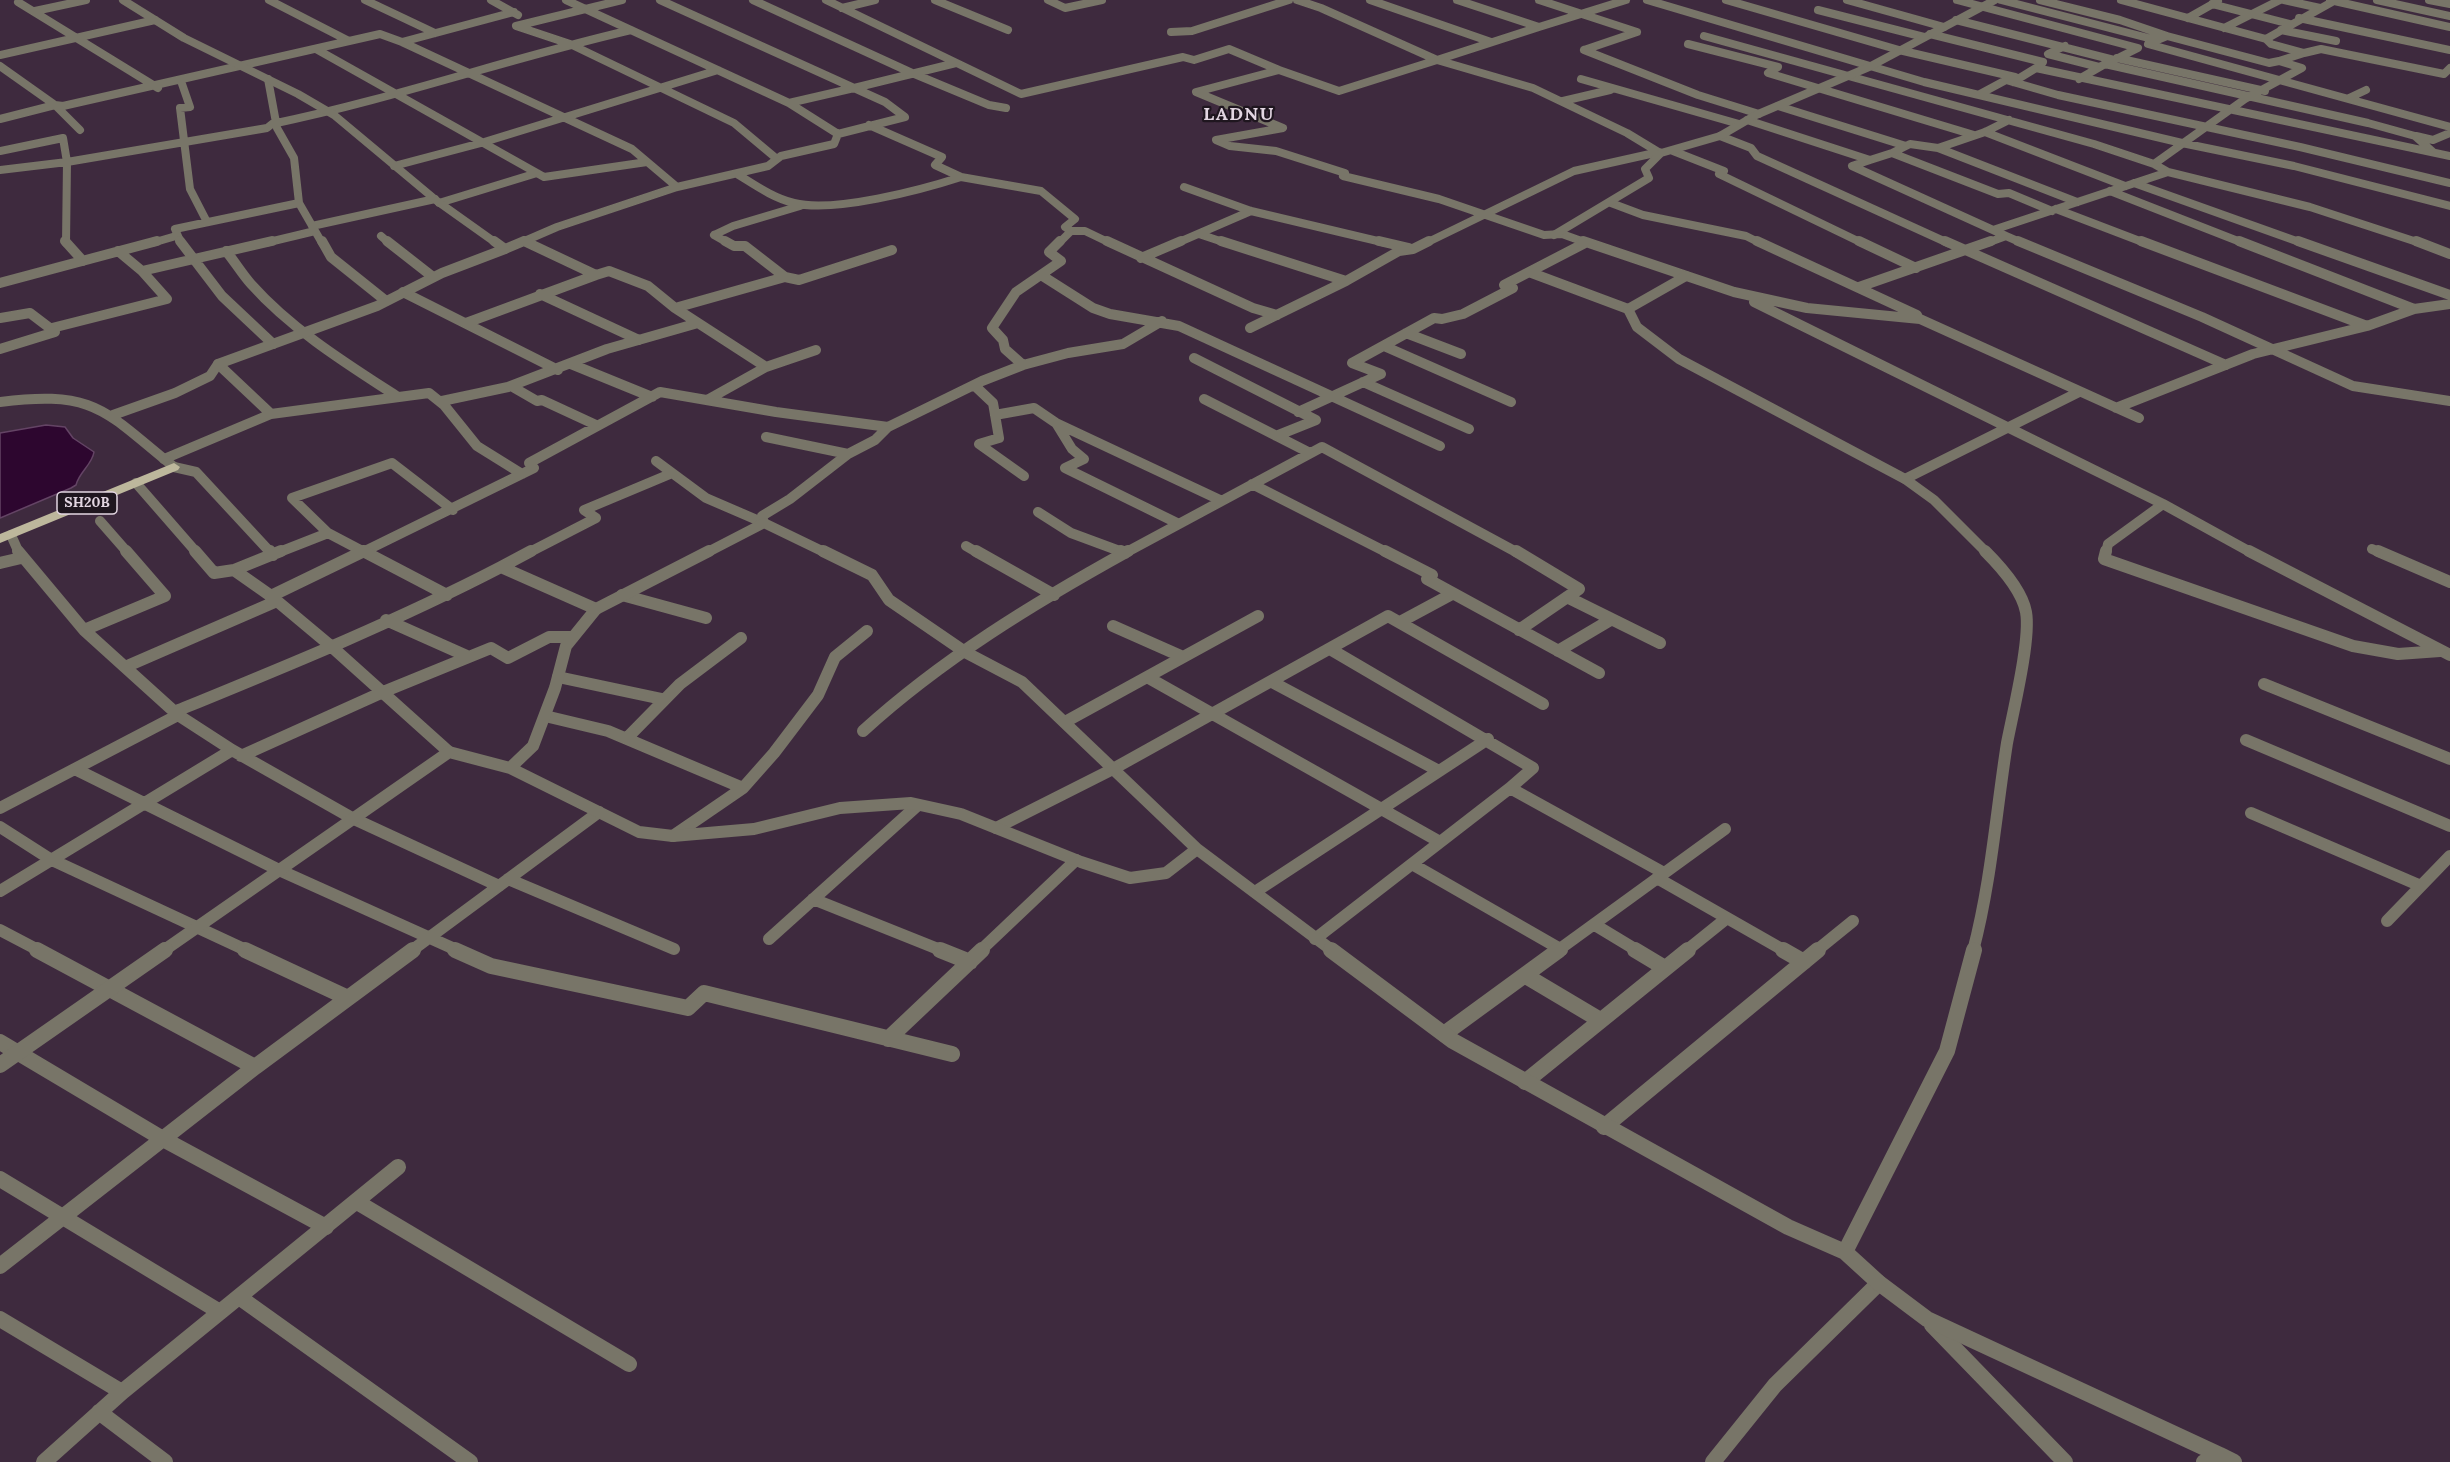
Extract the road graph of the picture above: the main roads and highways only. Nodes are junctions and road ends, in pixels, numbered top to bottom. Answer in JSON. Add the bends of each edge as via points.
{"nodes":[{"id":1,"x":169,"y":463,"type":"road end"},
{"id":2,"x":5,"y":537,"type":"edge"}],
"edges":[{"from":1,"to":2,"type":"main road","number":"SH20B","via":[[136,483]]}]}
